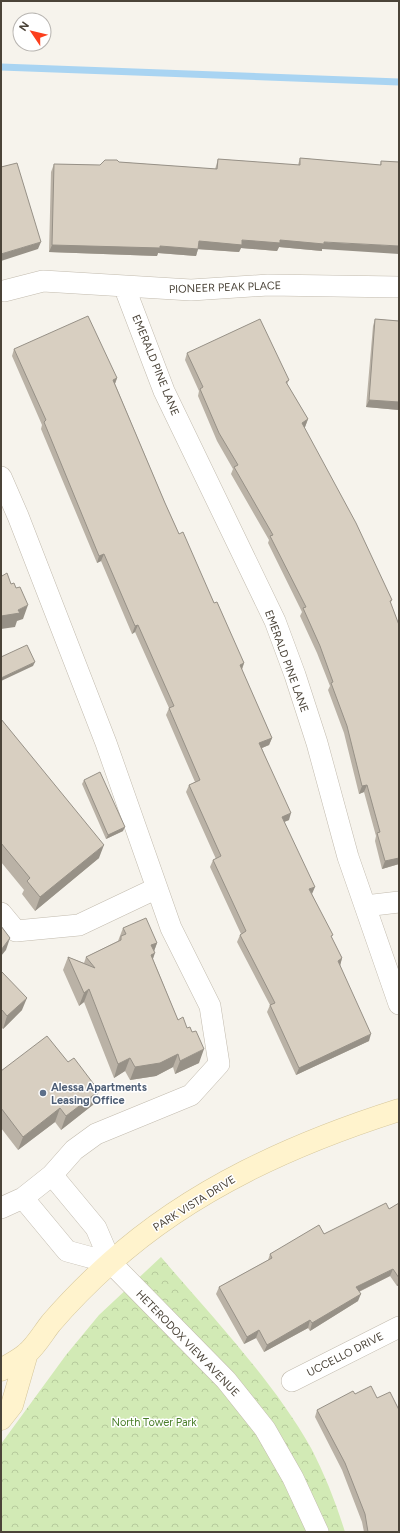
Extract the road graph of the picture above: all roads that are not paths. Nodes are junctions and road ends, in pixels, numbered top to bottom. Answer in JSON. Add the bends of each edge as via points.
{"nodes":[{"id":1,"x":124,"y":286,"type":"junction"},
{"id":2,"x":399,"y":287,"type":"edge"},
{"id":3,"x":4,"y":291,"type":"dead end"},
{"id":4,"x":1,"y":477,"type":"edge"},
{"id":5,"x":157,"y":888,"type":"junction"},
{"id":6,"x":399,"y":902,"type":"edge"},
{"id":7,"x":365,"y":906,"type":"junction"},
{"id":8,"x":1,"y":913,"type":"edge"},
{"id":9,"x":399,"y":1004,"type":"edge"},
{"id":10,"x":399,"y":1110,"type":"edge"},
{"id":11,"x":52,"y":1175,"type":"junction"},
{"id":12,"x":23,"y":1198,"type":"junction"},
{"id":13,"x":1,"y":1208,"type":"edge"},
{"id":14,"x":111,"y":1262,"type":"junction"},
{"id":15,"x":399,"y":1327,"type":"edge"},
{"id":16,"x":27,"y":1353,"type":"junction"},
{"id":17,"x":1,"y":1370,"type":"edge"},
{"id":18,"x":292,"y":1381,"type":"dead end"},
{"id":19,"x":1,"y":1419,"type":"edge"},
{"id":20,"x":318,"y":1532,"type":"edge"}],
"edges":[{"from":1,"to":2,"type":"street","name":"PIONEER PEAK PLACE","via":[[191,290],[268,285]]},
{"from":1,"to":3,"type":"street","name":"PIONEER PEAK PLACE","via":[[43,281]]},
{"from":1,"to":7,"type":"street","name":"EMERALD PINE LANE","via":[[164,391],[275,621],[317,743],[332,804]]},
{"from":4,"to":5,"type":"street","via":[[106,743]]},
{"from":5,"to":8,"type":"street","via":[[79,925],[16,931]]},
{"from":5,"to":11,"type":"street","via":[[171,928],[210,1006],[219,1064],[191,1095],[96,1134],[74,1150]]},
{"from":6,"to":7,"type":"street"},
{"from":7,"to":9,"type":"street","name":"EMERALD PINE LANE"},
{"from":10,"to":14,"type":"street","name":"PARK VISTA DRIVE","via":[[329,1134],[269,1160],[191,1203],[151,1230]]},
{"from":11,"to":12,"type":"street"},
{"from":11,"to":14,"type":"street","via":[[96,1228]]},
{"from":12,"to":13,"type":"street"},
{"from":12,"to":14,"type":"street","via":[[67,1251]]},
{"from":14,"to":16,"type":"street","name":"PARK VISTA DRIVE","via":[[51,1323]]},
{"from":14,"to":20,"type":"street","name":"HETERODOX VIEW AVENUE","via":[[226,1380],[265,1429],[293,1478]]},
{"from":15,"to":18,"type":"street","name":"UCCELLO DRIVE"},
{"from":16,"to":17,"type":"street","name":"PARK VISTA DRIVE"},
{"from":16,"to":19,"type":"street","name":"PARK VISTA DRIVE","via":[[12,1405]]}]}
